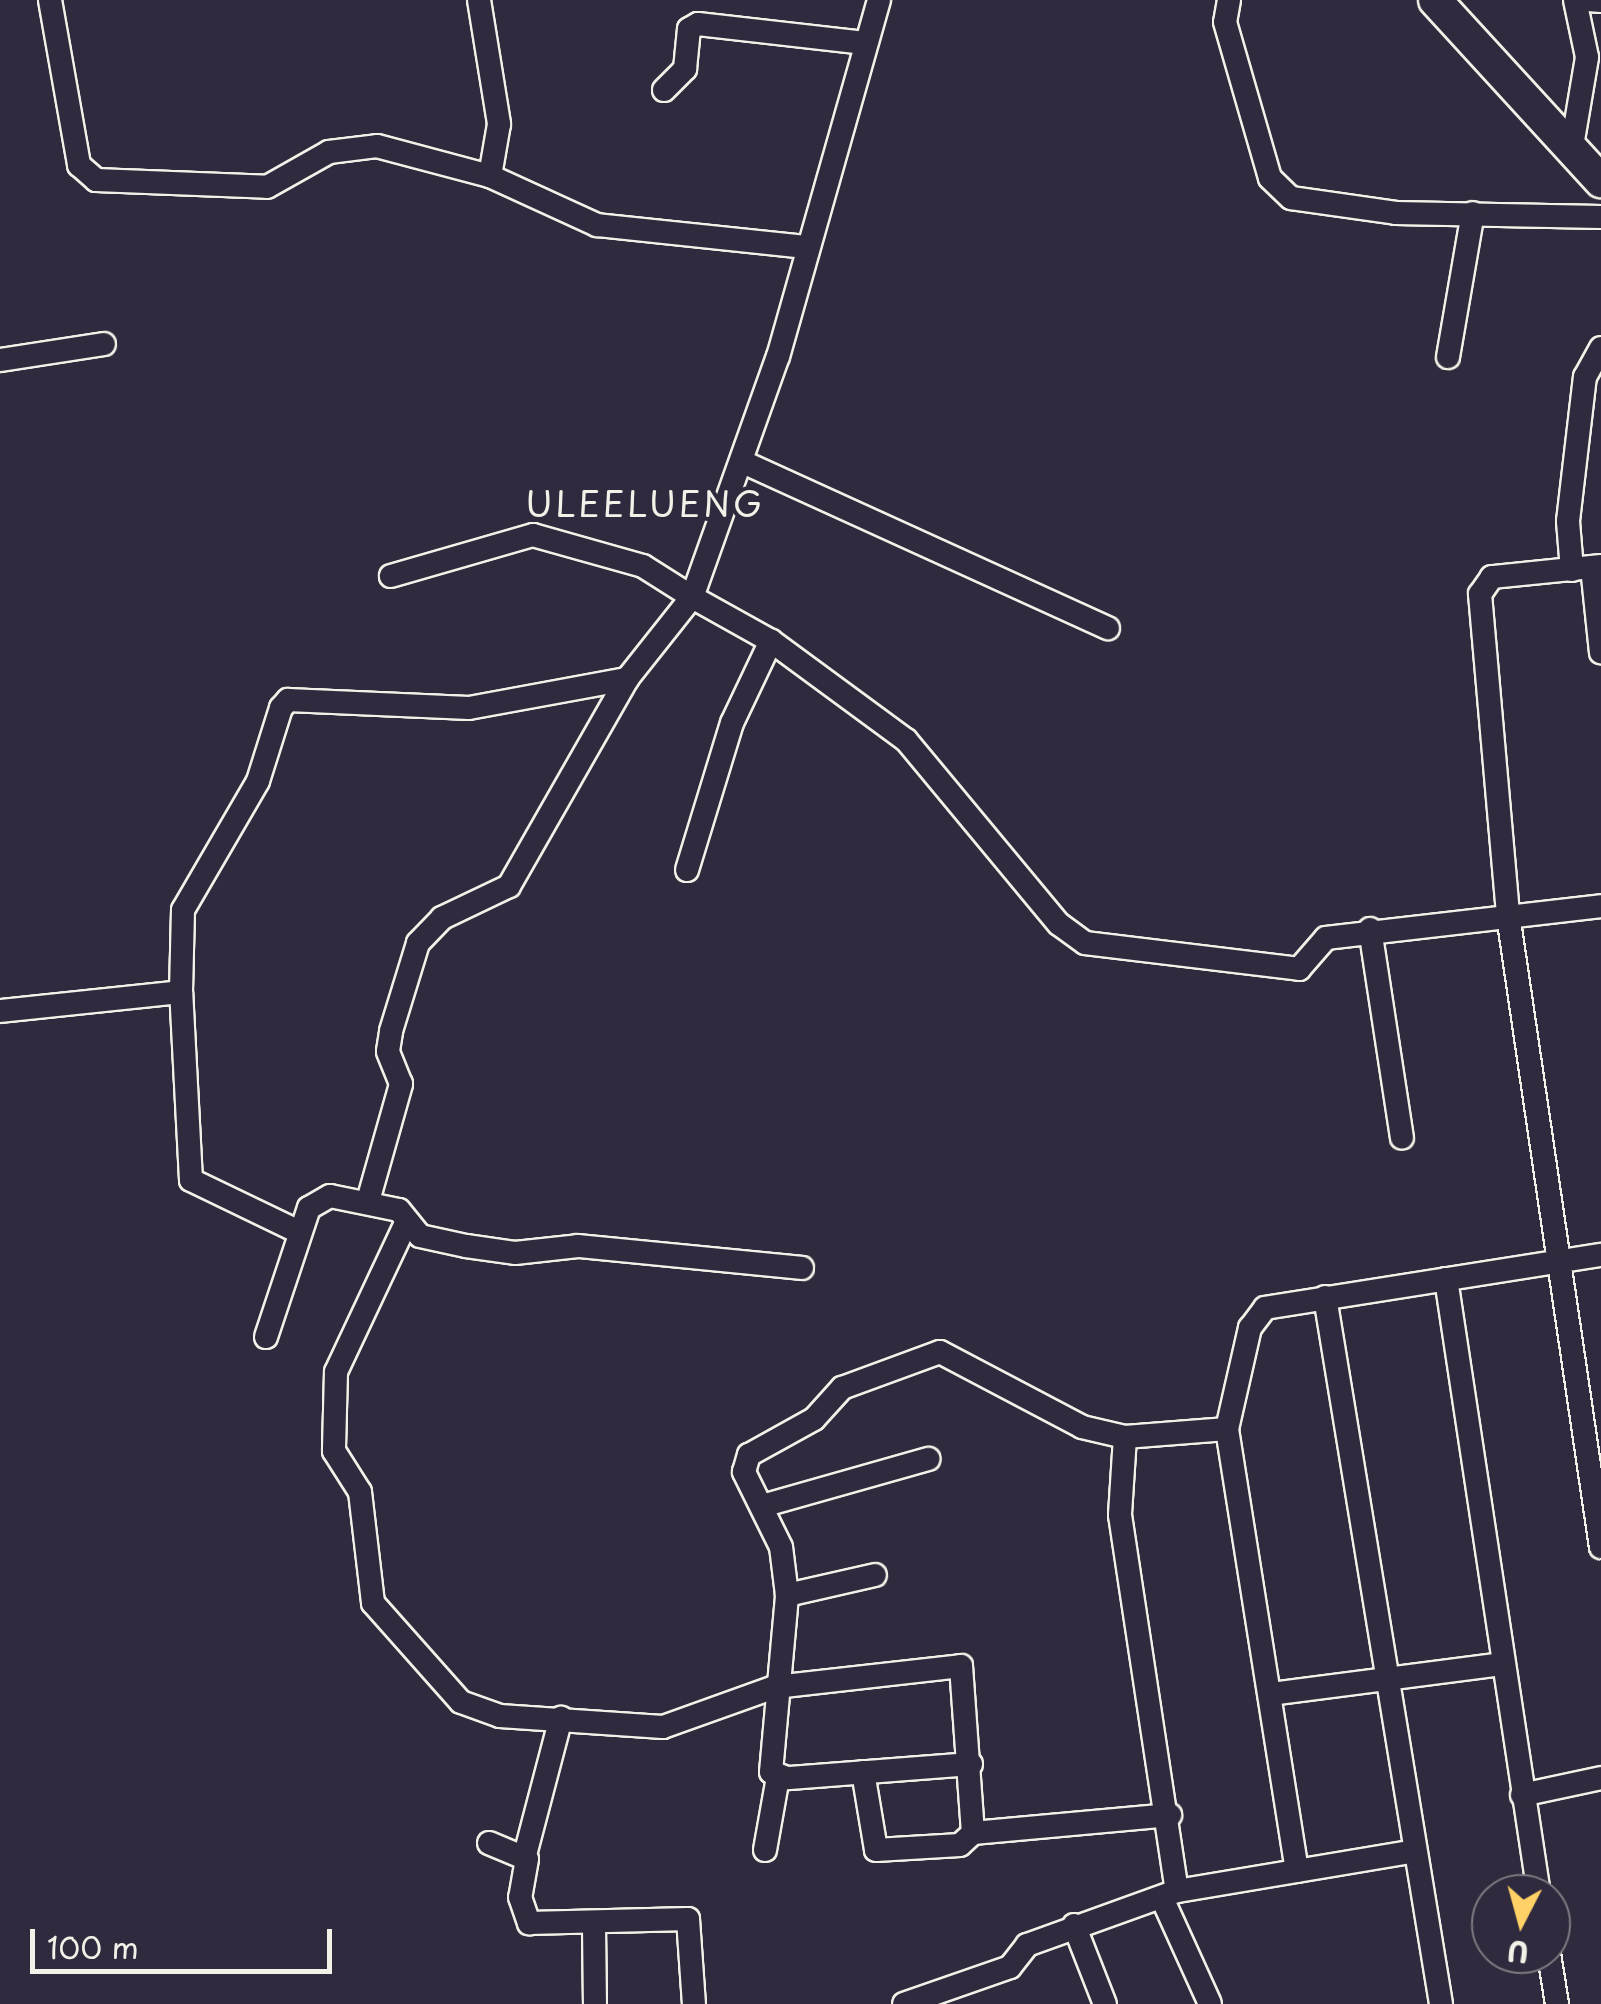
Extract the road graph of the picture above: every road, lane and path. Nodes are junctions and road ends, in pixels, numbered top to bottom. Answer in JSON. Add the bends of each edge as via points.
{"nodes":[{"id":1,"x":50,"y":0,"type":"edge"},
{"id":2,"x":478,"y":0,"type":"edge"},
{"id":3,"x":879,"y":0,"type":"edge"},
{"id":4,"x":1229,"y":0,"type":"edge"},
{"id":5,"x":1435,"y":0,"type":"edge"},
{"id":6,"x":1575,"y":0,"type":"edge"},
{"id":7,"x":1588,"y":0,"type":"edge"},
{"id":8,"x":1601,"y":1,"type":"edge"},
{"id":9,"x":865,"y":43,"type":"junction"},
{"id":10,"x":664,"y":90,"type":"dead end"},
{"id":11,"x":1572,"y":152,"type":"junction"},
{"id":12,"x":490,"y":176,"type":"junction"},
{"id":13,"x":1601,"y":180,"type":"edge"},
{"id":14,"x":1473,"y":213,"type":"junction"},
{"id":15,"x":1601,"y":218,"type":"edge"},
{"id":16,"x":808,"y":247,"type":"junction"},
{"id":17,"x":104,"y":344,"type":"dead end"},
{"id":18,"x":1598,"y":353,"type":"edge"},
{"id":19,"x":1448,"y":356,"type":"dead end"},
{"id":20,"x":0,"y":360,"type":"edge"},
{"id":21,"x":744,"y":462,"type":"junction"},
{"id":22,"x":1589,"y":568,"type":"edge"},
{"id":23,"x":390,"y":576,"type":"dead end"},
{"id":24,"x":692,"y":597,"type":"junction"},
{"id":25,"x":1108,"y":628,"type":"dead end"},
{"id":26,"x":771,"y":642,"type":"junction"},
{"id":27,"x":1601,"y":654,"type":"edge"},
{"id":28,"x":627,"y":678,"type":"junction"},
{"id":29,"x":688,"y":870,"type":"dead end"},
{"id":30,"x":1601,"y":906,"type":"edge"},
{"id":31,"x":1508,"y":915,"type":"junction"},
{"id":32,"x":1370,"y":930,"type":"junction"},
{"id":33,"x":181,"y":992,"type":"junction"},
{"id":34,"x":0,"y":1011,"type":"edge"},
{"id":35,"x":1402,"y":1138,"type":"dead end"},
{"id":36,"x":368,"y":1201,"type":"junction"},
{"id":37,"x":407,"y":1222,"type":"junction"},
{"id":38,"x":299,"y":1232,"type":"junction"},
{"id":39,"x":1601,"y":1255,"type":"edge"},
{"id":40,"x":1560,"y":1261,"type":"junction"},
{"id":41,"x":802,"y":1268,"type":"dead end"},
{"id":42,"x":1446,"y":1279,"type":"junction"},
{"id":43,"x":1325,"y":1297,"type":"junction"},
{"id":44,"x":266,"y":1338,"type":"dead end"},
{"id":45,"x":1227,"y":1430,"type":"junction"},
{"id":46,"x":1125,"y":1437,"type":"junction"},
{"id":47,"x":928,"y":1459,"type":"dead end"},
{"id":48,"x":762,"y":1506,"type":"junction"},
{"id":49,"x":1601,"y":1547,"type":"edge"},
{"id":50,"x":875,"y":1575,"type":"dead end"},
{"id":51,"x":788,"y":1594,"type":"junction"},
{"id":52,"x":1502,"y":1664,"type":"junction"},
{"id":53,"x":1392,"y":1679,"type":"junction"},
{"id":54,"x":776,"y":1686,"type":"junction"},
{"id":55,"x":1270,"y":1694,"type":"junction"},
{"id":56,"x":561,"y":1718,"type":"junction"},
{"id":57,"x":971,"y":1764,"type":"junction"},
{"id":58,"x":863,"y":1772,"type":"junction"},
{"id":59,"x":778,"y":1777,"type":"junction"},
{"id":60,"x":1601,"y":1778,"type":"edge"},
{"id":61,"x":1522,"y":1794,"type":"junction"},
{"id":62,"x":1170,"y":1815,"type":"junction"},
{"id":63,"x":973,"y":1832,"type":"junction"},
{"id":64,"x":489,"y":1843,"type":"dead end"},
{"id":65,"x":765,"y":1850,"type":"dead end"},
{"id":66,"x":1416,"y":1851,"type":"junction"},
{"id":67,"x":525,"y":1855,"type":"junction"},
{"id":68,"x":1297,"y":1871,"type":"junction"},
{"id":69,"x":1536,"y":1874,"type":"edge"},
{"id":70,"x":1170,"y":1895,"type":"junction"},
{"id":71,"x":1074,"y":1925,"type":"junction"},
{"id":72,"x":594,"y":1926,"type":"junction"},
{"id":73,"x":1552,"y":1974,"type":"edge"},
{"id":74,"x":594,"y":2004,"type":"edge"},
{"id":75,"x":694,"y":2004,"type":"edge"},
{"id":76,"x":904,"y":2004,"type":"edge"},
{"id":77,"x":1105,"y":2004,"type":"edge"},
{"id":78,"x":1210,"y":2004,"type":"edge"},
{"id":79,"x":1441,"y":2004,"type":"edge"},
{"id":80,"x":1557,"y":2004,"type":"edge"}],
"edges":[{"from":1,"to":12,"type":"street","via":[[80,165],[96,180],[267,186],[328,152],[377,146]]},
{"from":2,"to":12,"type":"street","via":[[498,124]]},
{"from":3,"to":9,"type":"street"},
{"from":4,"to":14,"type":"street","via":[[1225,22],[1270,178],[1290,198]]},
{"from":5,"to":11,"type":"street"},
{"from":6,"to":11,"type":"street","via":[[1587,57]]},
{"from":7,"to":8,"type":"street"},
{"from":9,"to":10,"type":"street","via":[[698,24],[689,29],[685,69]]},
{"from":9,"to":16,"type":"street"},
{"from":11,"to":13,"type":"street"},
{"from":12,"to":16,"type":"street","via":[[596,225]]},
{"from":14,"to":15,"type":"street"},
{"from":14,"to":19,"type":"street"},
{"from":16,"to":21,"type":"street"},
{"from":17,"to":20,"type":"street"},
{"from":18,"to":22,"type":"street","via":[[1568,522]]},
{"from":21,"to":24,"type":"street"},
{"from":21,"to":25,"type":"street"},
{"from":22,"to":27,"type":"street"},
{"from":22,"to":31,"type":"street","via":[[1492,577],[1480,588]]},
{"from":23,"to":24,"type":"street","via":[[533,535],[643,566]]},
{"from":24,"to":26,"type":"street"},
{"from":24,"to":28,"type":"street"},
{"from":26,"to":29,"type":"street","via":[[732,723]]},
{"from":26,"to":32,"type":"street","via":[[924,756],[1059,924],[1084,944],[1299,968],[1326,938]]},
{"from":28,"to":33,"type":"street","via":[[468,708],[284,703],[258,781],[184,910]]},
{"from":28,"to":36,"type":"street","via":[[509,886],[442,918],[418,943],[390,1030],[388,1051],[401,1084]]},
{"from":30,"to":31,"type":"street"},
{"from":31,"to":32,"type":"street"},
{"from":31,"to":40,"type":"street"},
{"from":32,"to":35,"type":"street"},
{"from":33,"to":34,"type":"street"},
{"from":33,"to":38,"type":"street","via":[[191,1180]]},
{"from":36,"to":37,"type":"street","via":[[399,1210]]},
{"from":36,"to":38,"type":"street","via":[[320,1198]]},
{"from":37,"to":41,"type":"street","via":[[426,1238],[515,1252],[578,1246]]},
{"from":37,"to":56,"type":"street","via":[[336,1372],[334,1450],[360,1492],[374,1603],[461,1702],[500,1716]]},
{"from":38,"to":44,"type":"street"},
{"from":39,"to":40,"type":"street"},
{"from":40,"to":42,"type":"street"},
{"from":40,"to":49,"type":"street"},
{"from":42,"to":43,"type":"street"},
{"from":42,"to":52,"type":"street"},
{"from":43,"to":45,"type":"street","via":[[1265,1308],[1256,1318]]},
{"from":43,"to":53,"type":"street"},
{"from":45,"to":46,"type":"street"},
{"from":45,"to":55,"type":"street"},
{"from":46,"to":48,"type":"street","via":[[1049,1414],[940,1352],[842,1388],[814,1418],[749,1455],[744,1472]]},
{"from":46,"to":62,"type":"street","via":[[1120,1515]]},
{"from":47,"to":48,"type":"street"},
{"from":48,"to":51,"type":"street","via":[[781,1547]]},
{"from":50,"to":51,"type":"street"},
{"from":51,"to":54,"type":"street"},
{"from":52,"to":53,"type":"street"},
{"from":52,"to":61,"type":"street"},
{"from":53,"to":55,"type":"street"},
{"from":53,"to":66,"type":"street"},
{"from":54,"to":56,"type":"street","via":[[663,1727]]},
{"from":54,"to":57,"type":"street","via":[[961,1666]]},
{"from":54,"to":59,"type":"street","via":[[769,1766]]},
{"from":55,"to":68,"type":"street"},
{"from":56,"to":67,"type":"street"},
{"from":57,"to":58,"type":"street"},
{"from":57,"to":63,"type":"street"},
{"from":58,"to":59,"type":"street"},
{"from":58,"to":63,"type":"street","via":[[876,1850],[960,1844]]},
{"from":59,"to":65,"type":"street"},
{"from":60,"to":61,"type":"street"},
{"from":61,"to":69,"type":"street"},
{"from":62,"to":63,"type":"street"},
{"from":62,"to":70,"type":"street"},
{"from":64,"to":67,"type":"street"},
{"from":66,"to":68,"type":"street"},
{"from":66,"to":79,"type":"street"},
{"from":67,"to":72,"type":"street","via":[[520,1897],[529,1923]]},
{"from":68,"to":70,"type":"street"},
{"from":70,"to":71,"type":"street"},
{"from":70,"to":78,"type":"street"},
{"from":71,"to":76,"type":"street","via":[[1027,1944],[1010,1967]]},
{"from":71,"to":77,"type":"street"},
{"from":72,"to":74,"type":"street"},
{"from":72,"to":75,"type":"street","via":[[688,1919]]},
{"from":73,"to":80,"type":"street"}]}
